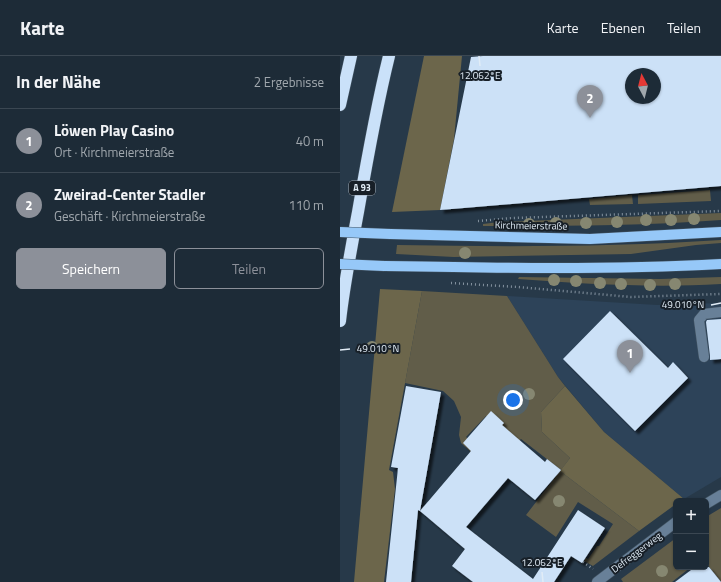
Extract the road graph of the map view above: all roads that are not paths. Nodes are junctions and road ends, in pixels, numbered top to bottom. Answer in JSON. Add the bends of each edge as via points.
{"nodes":[{"id":1,"x":351,"y":56,"type":"edge"},
{"id":2,"x":389,"y":56,"type":"edge"},
{"id":3,"x":340,"y":105,"type":"edge"},
{"id":4,"x":340,"y":232,"type":"edge"},
{"id":5,"x":721,"y":232,"type":"edge"},
{"id":6,"x":340,"y":264,"type":"edge"},
{"id":7,"x":721,"y":264,"type":"edge"},
{"id":8,"x":721,"y":312,"type":"edge"},
{"id":9,"x":340,"y":321,"type":"edge"},
{"id":10,"x":704,"y":357,"type":"dead end"},
{"id":11,"x":721,"y":495,"type":"edge"},
{"id":12,"x":709,"y":502,"type":"edge"},
{"id":13,"x":673,"y":524,"type":"edge"},
{"id":14,"x":597,"y":582,"type":"edge"}],
"edges":[{"from":1,"to":3,"type":"highway"},
{"from":2,"to":9,"type":"highway","number":"A 93","via":[[359,202]]},
{"from":4,"to":5,"type":"main road","name":"Kirchmeierstraße","bridge":true,"via":[[590,239]]},
{"from":6,"to":7,"type":"main road","bridge":true,"via":[[556,269]]},
{"from":8,"to":10,"type":"street","via":[[704,314],[699,320]]},
{"from":11,"to":12,"type":"street"},
{"from":13,"to":14,"type":"street","name":"Defreggerweg"}]}
